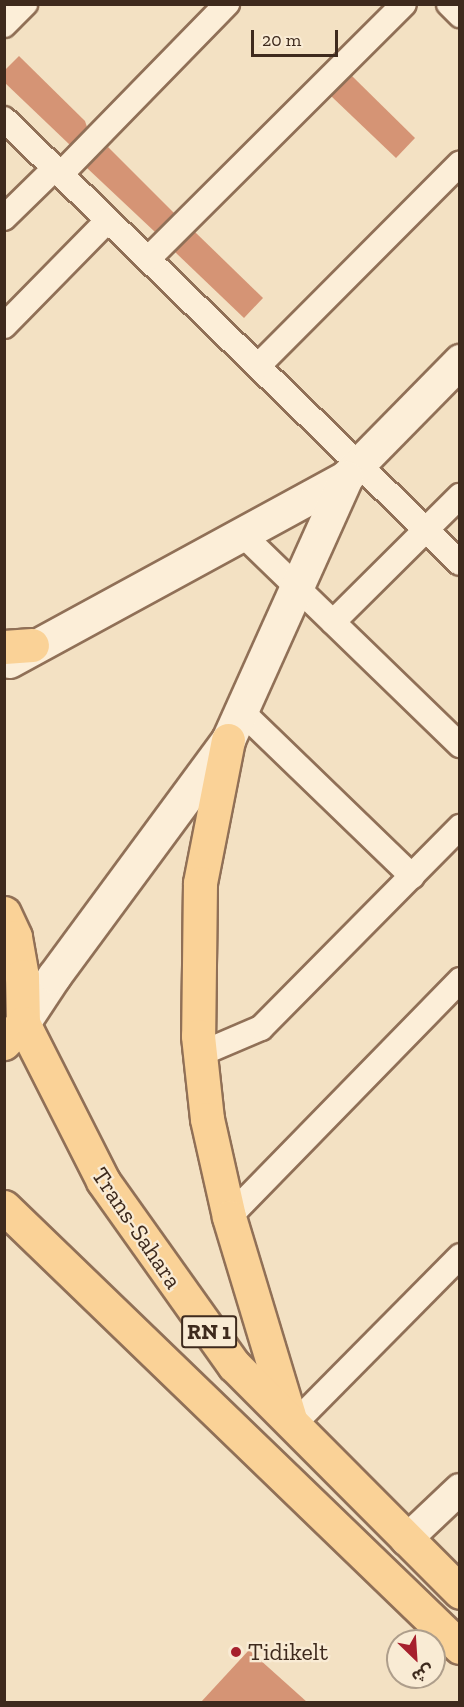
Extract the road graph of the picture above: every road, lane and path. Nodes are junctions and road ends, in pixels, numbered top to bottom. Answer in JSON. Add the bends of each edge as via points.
{"nodes":[{"id":1,"x":25,"y":4,"type":"edge"},
{"id":2,"x":227,"y":4,"type":"edge"},
{"id":3,"x":404,"y":4,"type":"edge"},
{"id":4,"x":448,"y":4,"type":"edge"},
{"id":5,"x":459,"y":15,"type":"edge"},
{"id":6,"x":4,"y":25,"type":"edge"},
{"id":7,"x":4,"y":120,"type":"edge"},
{"id":8,"x":459,"y":163,"type":"edge"},
{"id":9,"x":58,"y":171,"type":"junction"},
{"id":10,"x":4,"y":218,"type":"edge"},
{"id":11,"x":108,"y":220,"type":"junction"},
{"id":12,"x":148,"y":259,"type":"junction"},
{"id":13,"x":8,"y":315,"type":"edge"},
{"id":14,"x":459,"y":361,"type":"edge"},
{"id":15,"x":258,"y":366,"type":"junction"},
{"id":16,"x":352,"y":471,"type":"junction"},
{"id":17,"x":459,"y":496,"type":"edge"},
{"id":18,"x":426,"y":530,"type":"junction"},
{"id":19,"x":241,"y":533,"type":"junction"},
{"id":20,"x":459,"y":562,"type":"edge"},
{"id":21,"x":297,"y":588,"type":"junction"},
{"id":22,"x":333,"y":622,"type":"junction"},
{"id":23,"x":18,"y":646,"type":"edge"},
{"id":24,"x":4,"y":663,"type":"edge"},
{"id":25,"x":234,"y":726,"type":"junction"},
{"id":26,"x":459,"y":746,"type":"edge"},
{"id":27,"x":459,"y":827,"type":"edge"},
{"id":28,"x":412,"y":876,"type":"junction"},
{"id":29,"x":4,"y":913,"type":"edge"},
{"id":30,"x":459,"y":980,"type":"edge"},
{"id":31,"x":14,"y":1033,"type":"edge"},
{"id":32,"x":200,"y":1054,"type":"junction"},
{"id":33,"x":4,"y":1207,"type":"edge"},
{"id":34,"x":229,"y":1217,"type":"junction"},
{"id":35,"x":459,"y":1256,"type":"edge"},
{"id":36,"x":292,"y":1426,"type":"junction"},
{"id":37,"x":459,"y":1489,"type":"edge"},
{"id":38,"x":406,"y":1540,"type":"junction"},
{"id":39,"x":459,"y":1592,"type":"edge"},
{"id":40,"x":459,"y":1647,"type":"edge"}],
"edges":[{"from":1,"to":6,"type":"street"},
{"from":2,"to":9,"type":"street"},
{"from":3,"to":12,"type":"street"},
{"from":4,"to":5,"type":"street"},
{"from":7,"to":9,"type":"street"},
{"from":8,"to":15,"type":"street"},
{"from":9,"to":10,"type":"street"},
{"from":9,"to":11,"type":"street"},
{"from":11,"to":12,"type":"street"},
{"from":11,"to":13,"type":"street"},
{"from":12,"to":15,"type":"street"},
{"from":14,"to":16,"type":"main road"},
{"from":15,"to":16,"type":"street"},
{"from":16,"to":18,"type":"street"},
{"from":16,"to":19,"type":"main road"},
{"from":16,"to":21,"type":"main road"},
{"from":17,"to":18,"type":"street"},
{"from":18,"to":20,"type":"street"},
{"from":18,"to":22,"type":"street"},
{"from":19,"to":21,"type":"street"},
{"from":19,"to":23,"type":"main road"},
{"from":21,"to":22,"type":"street"},
{"from":21,"to":25,"type":"main road"},
{"from":22,"to":26,"type":"street"},
{"from":23,"to":24,"type":"main road"},
{"from":25,"to":28,"type":"street"},
{"from":25,"to":31,"type":"main road"},
{"from":25,"to":32,"type":"main road","via":[[200,883]]},
{"from":27,"to":28,"type":"street"},
{"from":28,"to":32,"type":"street","via":[[261,1028]]},
{"from":29,"to":31,"type":"main road","via":[[15,937],[22,976]]},
{"from":30,"to":34,"type":"street"},
{"from":31,"to":36,"type":"main road","name":"Trans-Sahara","number":"RN 1","via":[[115,1199],[234,1365]]},
{"from":32,"to":34,"type":"main road","via":[[207,1119]]},
{"from":33,"to":40,"type":"main road","number":"RN 1"},
{"from":34,"to":36,"type":"main road"},
{"from":35,"to":36,"type":"street"},
{"from":36,"to":38,"type":"main road","name":"Trans-Sahara","number":"RN 1"},
{"from":37,"to":38,"type":"street"},
{"from":38,"to":39,"type":"main road","name":"Trans-Sahara","number":"RN 1"}]}
